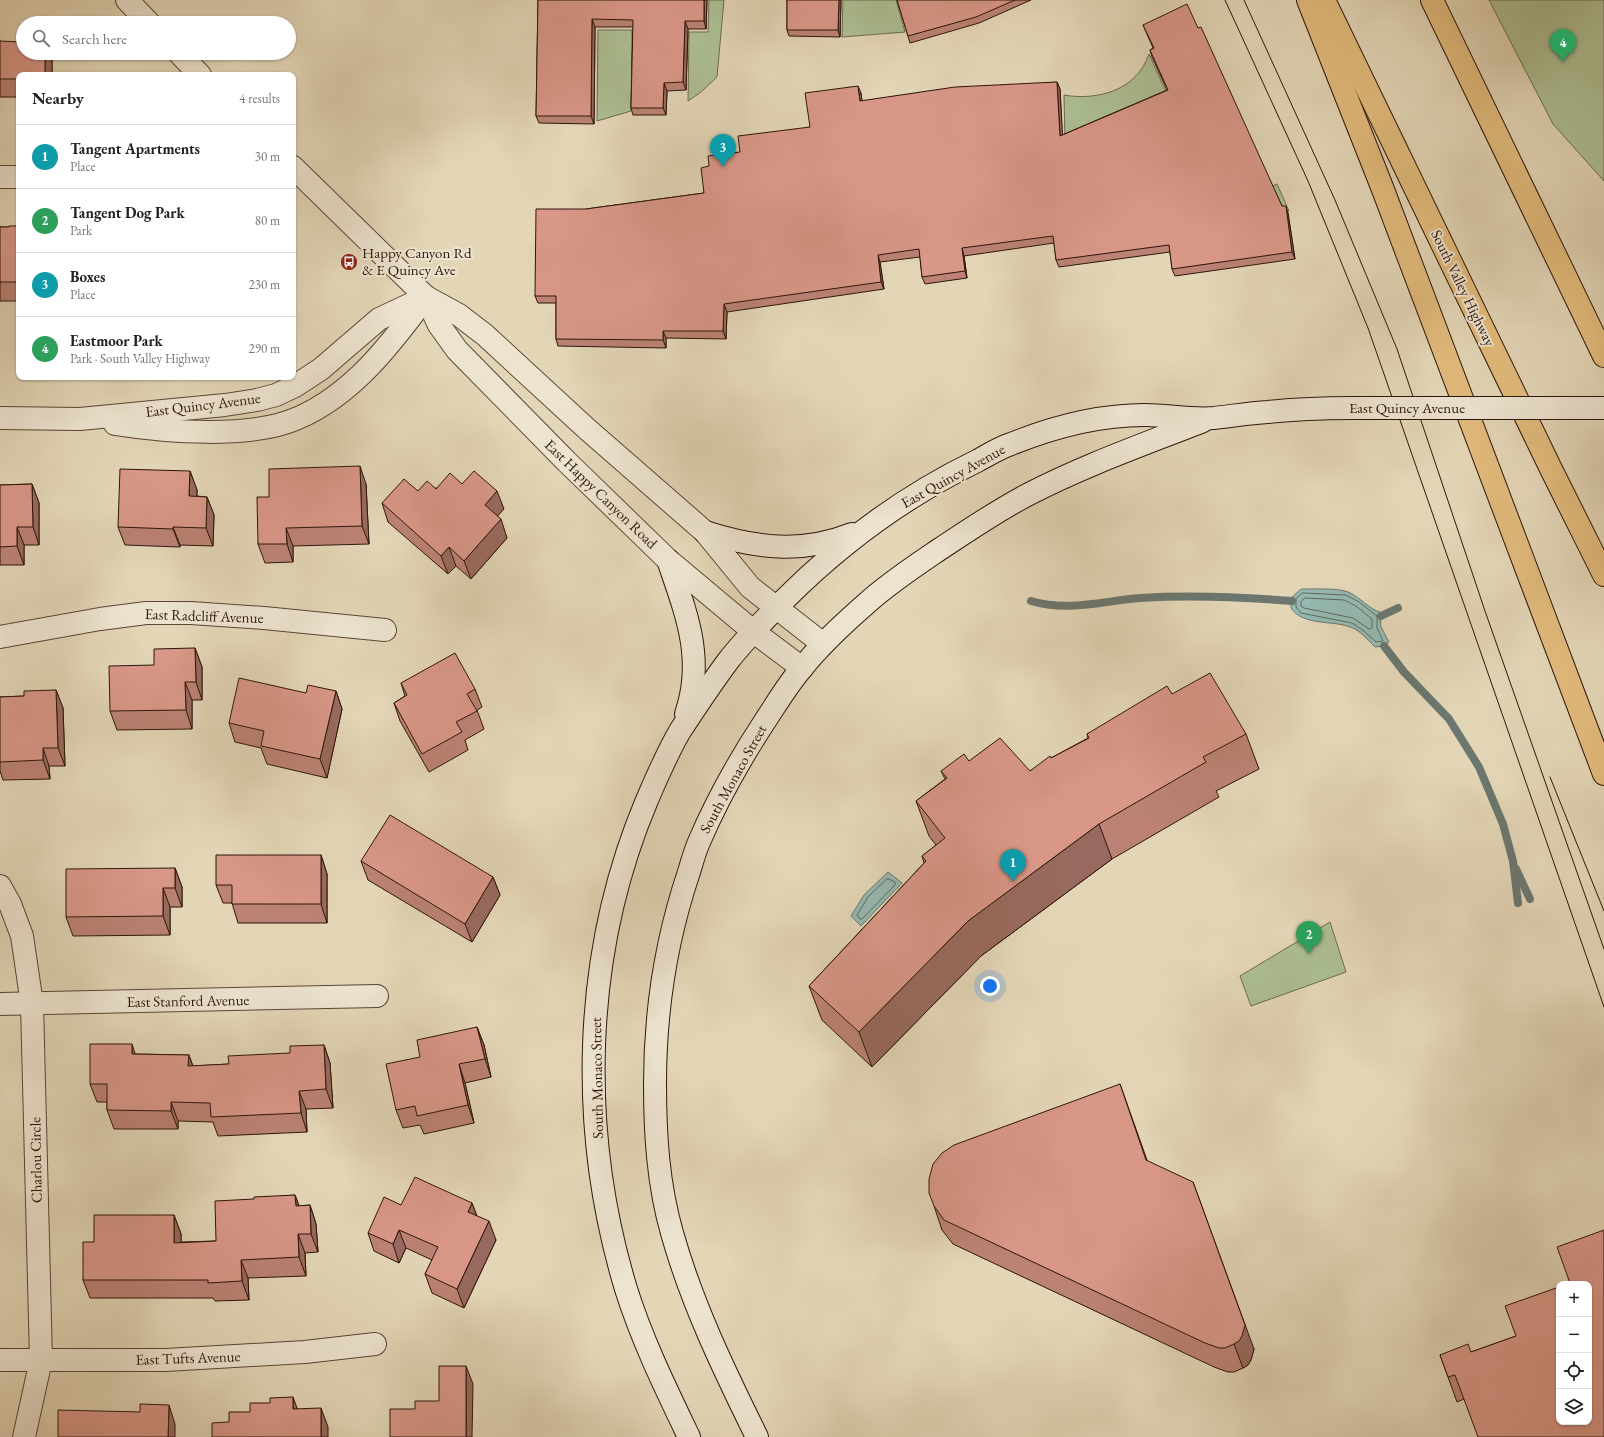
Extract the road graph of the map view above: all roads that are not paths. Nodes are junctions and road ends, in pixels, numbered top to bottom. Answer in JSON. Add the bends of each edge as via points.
{"nodes":[{"id":1,"x":127,"y":0,"type":"edge"},
{"id":2,"x":1308,"y":0,"type":"edge"},
{"id":3,"x":1324,"y":0,"type":"edge"},
{"id":4,"x":1432,"y":0,"type":"edge"},
{"id":5,"x":142,"y":16,"type":"edge"},
{"id":6,"x":185,"y":60,"type":"edge"},
{"id":7,"x":195,"y":72,"type":"edge"},
{"id":8,"x":296,"y":170,"type":"edge"},
{"id":9,"x":0,"y":177,"type":"edge"},
{"id":10,"x":16,"y":177,"type":"edge"},
{"id":11,"x":426,"y":297,"type":"junction"},
{"id":12,"x":1604,"y":356,"type":"edge"},
{"id":13,"x":1604,"y":408,"type":"edge"},
{"id":14,"x":0,"y":418,"type":"edge"},
{"id":15,"x":1210,"y":418,"type":"junction"},
{"id":16,"x":80,"y":419,"type":"junction"},
{"id":17,"x":866,"y":528,"type":"junction"},
{"id":18,"x":705,"y":532,"type":"junction"},
{"id":19,"x":668,"y":560,"type":"junction"},
{"id":20,"x":1604,"y":575,"type":"edge"},
{"id":21,"x":777,"y":607,"type":"junction"},
{"id":22,"x":385,"y":630,"type":"dead end"},
{"id":23,"x":754,"y":632,"type":"junction"},
{"id":24,"x":0,"y":637,"type":"edge"},
{"id":25,"x":823,"y":644,"type":"junction"},
{"id":26,"x":802,"y":668,"type":"junction"},
{"id":27,"x":678,"y":734,"type":"junction"},
{"id":28,"x":1604,"y":774,"type":"edge"},
{"id":29,"x":0,"y":886,"type":"edge"},
{"id":30,"x":377,"y":996,"type":"dead end"},
{"id":31,"x":0,"y":1004,"type":"edge"},
{"id":32,"x":32,"y":1004,"type":"junction"},
{"id":33,"x":375,"y":1344,"type":"dead end"},
{"id":34,"x":0,"y":1360,"type":"edge"},
{"id":35,"x":41,"y":1360,"type":"junction"},
{"id":36,"x":24,"y":1437,"type":"edge"},
{"id":37,"x":689,"y":1437,"type":"edge"},
{"id":38,"x":757,"y":1437,"type":"edge"}],
"edges":[{"from":1,"to":5,"type":"street"},
{"from":2,"to":28,"type":"highway"},
{"from":3,"to":20,"type":"highway","name":"South Valley Highway"},
{"from":4,"to":12,"type":"highway"},
{"from":6,"to":7,"type":"street"},
{"from":8,"to":11,"type":"street","name":"East Happy Canyon Road"},
{"from":9,"to":10,"type":"street"},
{"from":11,"to":16,"type":"street","name":"East Quincy Avenue","via":[[379,319],[321,369],[306,380],[276,395],[225,405]]},
{"from":11,"to":16,"type":"street","name":"East Quincy Avenue","via":[[394,340],[358,376],[329,400],[299,418],[282,424],[257,428],[190,431],[159,430]]},
{"from":11,"to":18,"type":"street","name":"East Happy Canyon Road","via":[[459,315],[486,335],[586,429]]},
{"from":11,"to":19,"type":"street","name":"East Happy Canyon Road","via":[[439,325],[472,366],[566,462]]},
{"from":13,"to":15,"type":"street","name":"East Quincy Avenue","bridge":true,"via":[[1352,408],[1264,412]]},
{"from":14,"to":16,"type":"street","name":"East Quincy Avenue"},
{"from":15,"to":17,"type":"street","name":"East Quincy Avenue","via":[[1144,415],[1106,417],[1055,429],[1010,444],[949,474]]},
{"from":15,"to":25,"type":"street","name":"East Quincy Avenue","via":[[1095,464],[1030,494],[977,524],[868,602]]},
{"from":17,"to":18,"type":"street","via":[[842,538],[817,544],[774,547],[750,544]]},
{"from":17,"to":21,"type":"street","name":"East Quincy Avenue","via":[[821,563]]},
{"from":18,"to":21,"type":"street","name":"East Happy Canyon Road","via":[[750,587]]},
{"from":19,"to":23,"type":"street","name":"East Happy Canyon Road"},
{"from":19,"to":27,"type":"street","via":[[686,613],[694,656],[692,696]]},
{"from":21,"to":23,"type":"street","name":"South Monaco Street"},
{"from":21,"to":25,"type":"street","name":"East Happy Canyon Road"},
{"from":22,"to":24,"type":"street","name":"East Radcliff Avenue","via":[[264,618],[146,613]]},
{"from":23,"to":26,"type":"street","name":"East Happy Canyon Road"},
{"from":23,"to":27,"type":"street","name":"South Monaco Street","via":[[727,662]]},
{"from":25,"to":26,"type":"street","name":"South Monaco Street"},
{"from":26,"to":38,"type":"street","name":"South Monaco Street","via":[[751,742],[699,843],[671,934],[654,1050],[654,1122],[660,1175],[671,1230],[715,1352]]},
{"from":27,"to":37,"type":"street","name":"South Monaco Street","via":[[633,834],[619,881],[599,976],[593,1045],[601,1181],[613,1239],[627,1291],[657,1372]]},
{"from":29,"to":32,"type":"street","name":"Charlou Circle","via":[[22,936]]},
{"from":30,"to":32,"type":"street","name":"East Stanford Avenue"},
{"from":31,"to":32,"type":"street","name":"East Stanford Avenue"},
{"from":32,"to":35,"type":"street","name":"Charlou Circle"},
{"from":33,"to":35,"type":"street","name":"East Tufts Avenue","via":[[305,1352],[166,1360]]},
{"from":34,"to":35,"type":"street","name":"East Tufts Avenue"},
{"from":35,"to":36,"type":"street","name":"Charlou Circle"}]}
